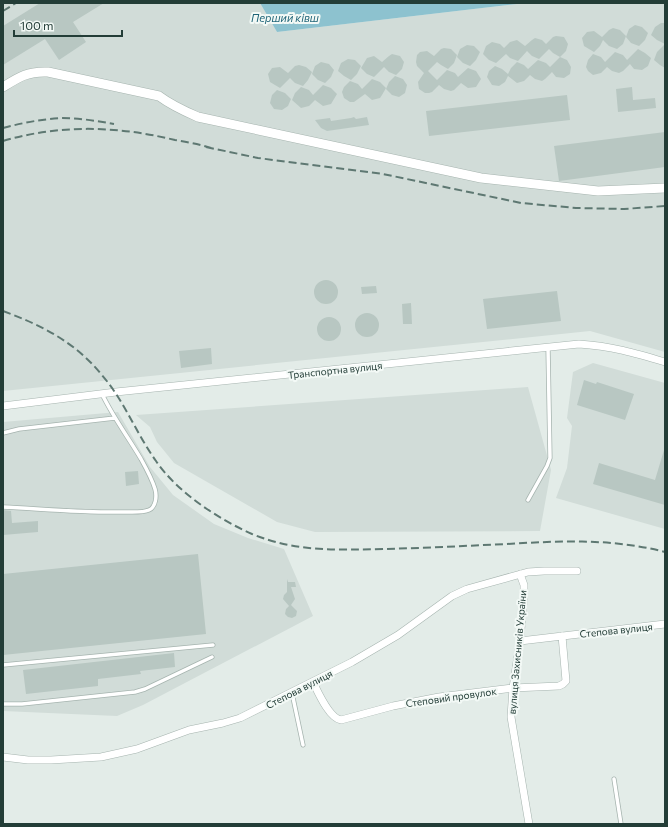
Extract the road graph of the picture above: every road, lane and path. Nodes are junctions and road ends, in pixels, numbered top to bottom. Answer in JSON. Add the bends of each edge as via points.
{"nodes":[{"id":1,"x":3,"y":87,"type":"edge"},
{"id":2,"x":665,"y":188,"type":"edge"},
{"id":3,"x":548,"y":348,"type":"junction"},
{"id":4,"x":665,"y":362,"type":"edge"},
{"id":5,"x":102,"y":394,"type":"junction"},
{"id":6,"x":3,"y":406,"type":"edge"},
{"id":7,"x":115,"y":418,"type":"junction"},
{"id":8,"x":3,"y":433,"type":"edge"},
{"id":9,"x":528,"y":500,"type":"dead end"},
{"id":10,"x":3,"y":507,"type":"edge"},
{"id":11,"x":577,"y":571,"type":"dead end"},
{"id":12,"x":520,"y":574,"type":"junction"},
{"id":13,"x":665,"y":624,"type":"edge"},
{"id":14,"x":562,"y":636,"type":"junction"},
{"id":15,"x":520,"y":641,"type":"junction"},
{"id":16,"x":213,"y":645,"type":"dead end"},
{"id":17,"x":212,"y":657,"type":"dead end"},
{"id":18,"x":3,"y":665,"type":"edge"},
{"id":19,"x":313,"y":682,"type":"junction"},
{"id":20,"x":513,"y":688,"type":"junction"},
{"id":21,"x":292,"y":693,"type":"junction"},
{"id":22,"x":3,"y":704,"type":"edge"},
{"id":23,"x":303,"y":745,"type":"dead end"},
{"id":24,"x":3,"y":757,"type":"edge"},
{"id":25,"x":614,"y":780,"type":"dead end"},
{"id":26,"x":530,"y":824,"type":"edge"},
{"id":27,"x":622,"y":824,"type":"edge"}],
"edges":[{"from":1,"to":2,"type":"street","via":[[29,73],[48,72],[159,96],[184,112],[198,117],[481,178],[598,191]]},
{"from":3,"to":4,"type":"street","name":"Транспортна вулиця","via":[[579,344],[600,346]]},
{"from":3,"to":5,"type":"street","name":"Транспортна вулиця"},
{"from":3,"to":9,"type":"lane","via":[[550,458]]},
{"from":5,"to":6,"type":"street","name":"Транспортна вулиця"},
{"from":5,"to":7,"type":"lane"},
{"from":7,"to":8,"type":"lane"},
{"from":7,"to":10,"type":"lane","via":[[143,463],[155,489],[156,498],[149,510],[112,513]]},
{"from":11,"to":12,"type":"street","name":"Степова вулиця"},
{"from":12,"to":15,"type":"street","name":"вулиця Захисників України","via":[[524,594]]},
{"from":12,"to":19,"type":"street","name":"Степова вулиця","via":[[467,588],[398,635]]},
{"from":13,"to":14,"type":"street","name":"Степова вулиця"},
{"from":14,"to":15,"type":"street","name":"Степова вулиця"},
{"from":14,"to":20,"type":"street","name":"Степовий провулок","via":[[566,681],[563,684]]},
{"from":15,"to":20,"type":"street","name":"вулиця Захисників України"},
{"from":16,"to":18,"type":"lane"},
{"from":17,"to":22,"type":"lane","via":[[135,692]]},
{"from":19,"to":20,"type":"street","name":"Степовий провулок","via":[[333,716],[341,720],[439,697]]},
{"from":19,"to":21,"type":"street","name":"Степова вулиця"},
{"from":20,"to":26,"type":"street","name":"вулиця Захисників України","via":[[511,717]]},
{"from":21,"to":23,"type":"lane"},
{"from":21,"to":24,"type":"street","name":"Степова вулиця","via":[[240,718],[189,730],[117,755],[51,760]]},
{"from":25,"to":27,"type":"lane"}]}
